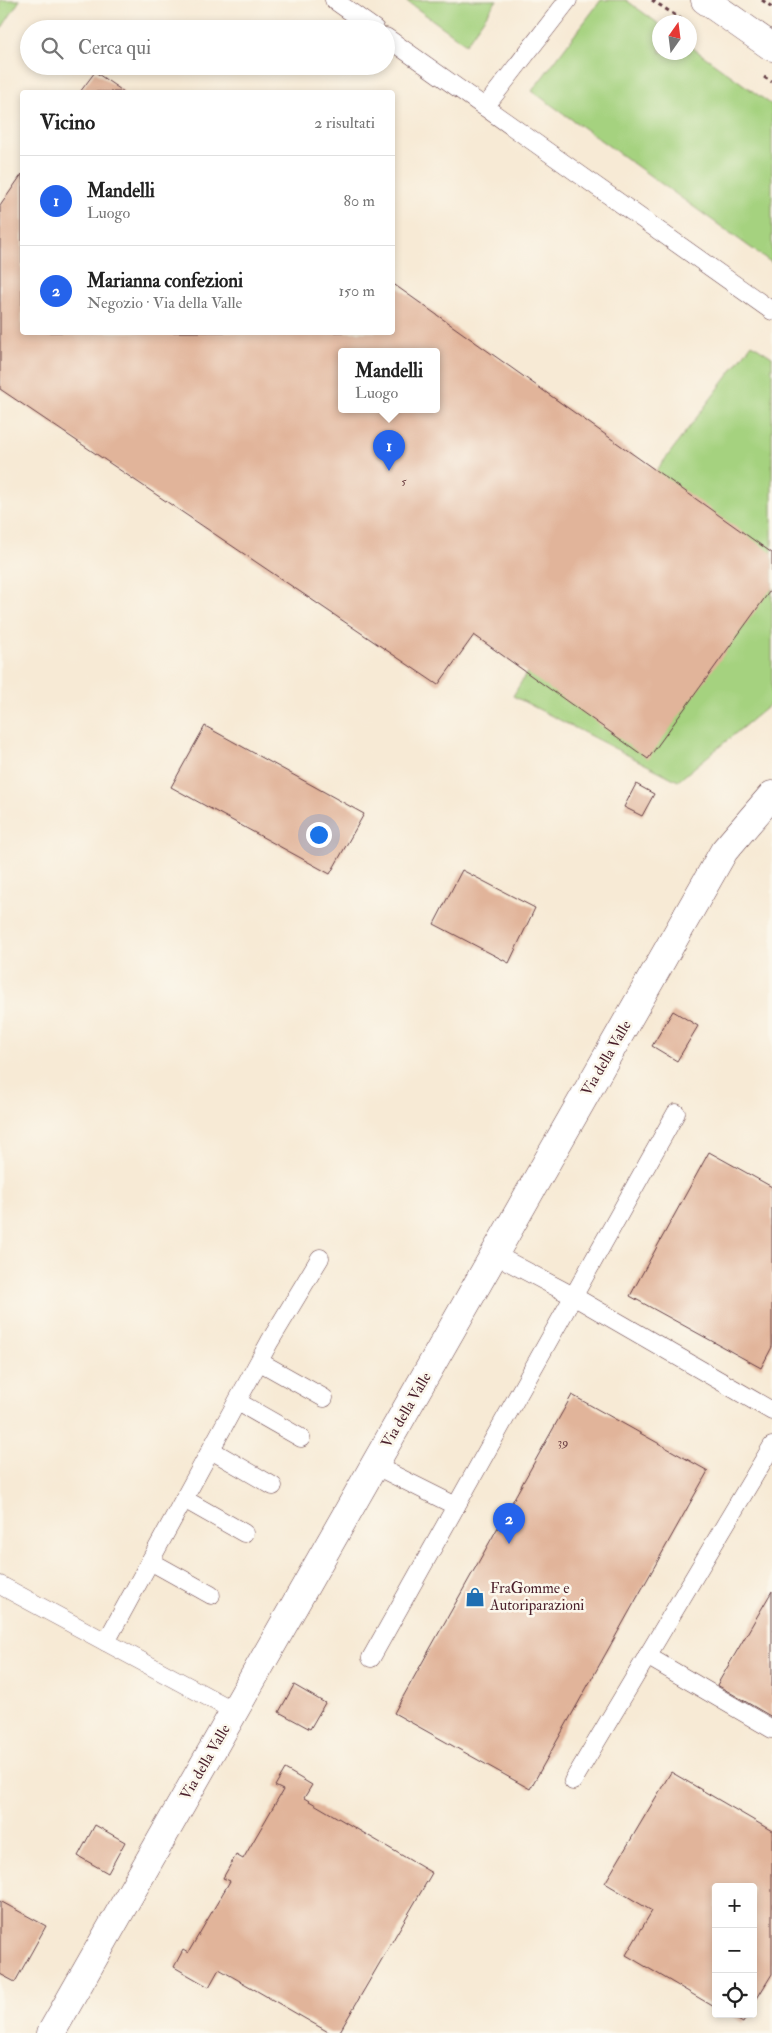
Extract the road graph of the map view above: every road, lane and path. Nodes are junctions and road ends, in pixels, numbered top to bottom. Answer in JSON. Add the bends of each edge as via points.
{"nodes":[{"id":1,"x":334,"y":0,"type":"edge"},
{"id":2,"x":568,"y":0,"type":"edge"},
{"id":3,"x":652,"y":0,"type":"edge"},
{"id":4,"x":706,"y":0,"type":"edge"},
{"id":5,"x":762,"y":0,"type":"edge"},
{"id":6,"x":772,"y":7,"type":"edge"},
{"id":7,"x":674,"y":15,"type":"edge"},
{"id":8,"x":362,"y":20,"type":"edge"},
{"id":9,"x":395,"y":43,"type":"edge"},
{"id":10,"x":772,"y":47,"type":"edge"},
{"id":11,"x":485,"y":107,"type":"junction"},
{"id":12,"x":772,"y":311,"type":"edge"},
{"id":13,"x":772,"y":795,"type":"edge"},
{"id":14,"x":676,"y":1113,"type":"dead end"},
{"id":15,"x":494,"y":1254,"type":"junction"},
{"id":16,"x":320,"y":1258,"type":"dead end"},
{"id":17,"x":573,"y":1296,"type":"junction"},
{"id":18,"x":260,"y":1362,"type":"junction"},
{"id":19,"x":324,"y":1398,"type":"dead end"},
{"id":20,"x":238,"y":1402,"type":"junction"},
{"id":21,"x":772,"y":1411,"type":"edge"},
{"id":22,"x":301,"y":1438,"type":"dead end"},
{"id":23,"x":772,"y":1446,"type":"edge"},
{"id":24,"x":211,"y":1450,"type":"junction"},
{"id":25,"x":374,"y":1465,"type":"junction"},
{"id":26,"x":273,"y":1486,"type":"dead end"},
{"id":27,"x":184,"y":1499,"type":"junction"},
{"id":28,"x":456,"y":1506,"type":"junction"},
{"id":29,"x":244,"y":1533,"type":"dead end"},
{"id":30,"x":150,"y":1561,"type":"junction"},
{"id":31,"x":0,"y":1585,"type":"edge"},
{"id":32,"x":211,"y":1595,"type":"dead end"},
{"id":33,"x":106,"y":1642,"type":"junction"},
{"id":34,"x":647,"y":1656,"type":"junction"},
{"id":35,"x":371,"y":1658,"type":"dead end"},
{"id":36,"x":234,"y":1711,"type":"junction"},
{"id":37,"x":772,"y":1729,"type":"edge"},
{"id":38,"x":573,"y":1781,"type":"dead end"},
{"id":39,"x":51,"y":2033,"type":"edge"}],
"edges":[{"from":1,"to":8,"type":"lane"},
{"from":2,"to":11,"type":"lane"},
{"from":3,"to":7,"type":"path"},
{"from":4,"to":10,"type":"street"},
{"from":5,"to":6,"type":"path"},
{"from":9,"to":11,"type":"lane"},
{"from":11,"to":12,"type":"lane"},
{"from":13,"to":15,"type":"street","name":"Via della Valle","via":[[724,851]]},
{"from":14,"to":17,"type":"lane"},
{"from":15,"to":17,"type":"lane"},
{"from":15,"to":25,"type":"street","name":"Via della Valle"},
{"from":16,"to":18,"type":"lane"},
{"from":17,"to":21,"type":"lane"},
{"from":17,"to":28,"type":"lane"},
{"from":18,"to":19,"type":"lane"},
{"from":18,"to":20,"type":"lane"},
{"from":20,"to":22,"type":"lane"},
{"from":20,"to":24,"type":"lane"},
{"from":23,"to":34,"type":"lane"},
{"from":24,"to":26,"type":"lane"},
{"from":24,"to":27,"type":"lane"},
{"from":25,"to":28,"type":"lane"},
{"from":25,"to":36,"type":"street","name":"Via della Valle"},
{"from":27,"to":29,"type":"lane"},
{"from":27,"to":30,"type":"lane"},
{"from":28,"to":35,"type":"lane"},
{"from":30,"to":32,"type":"lane"},
{"from":30,"to":33,"type":"lane"},
{"from":31,"to":33,"type":"lane"},
{"from":33,"to":36,"type":"lane"},
{"from":34,"to":37,"type":"lane"},
{"from":34,"to":38,"type":"lane"},
{"from":36,"to":39,"type":"street","name":"Via della Valle"}]}
